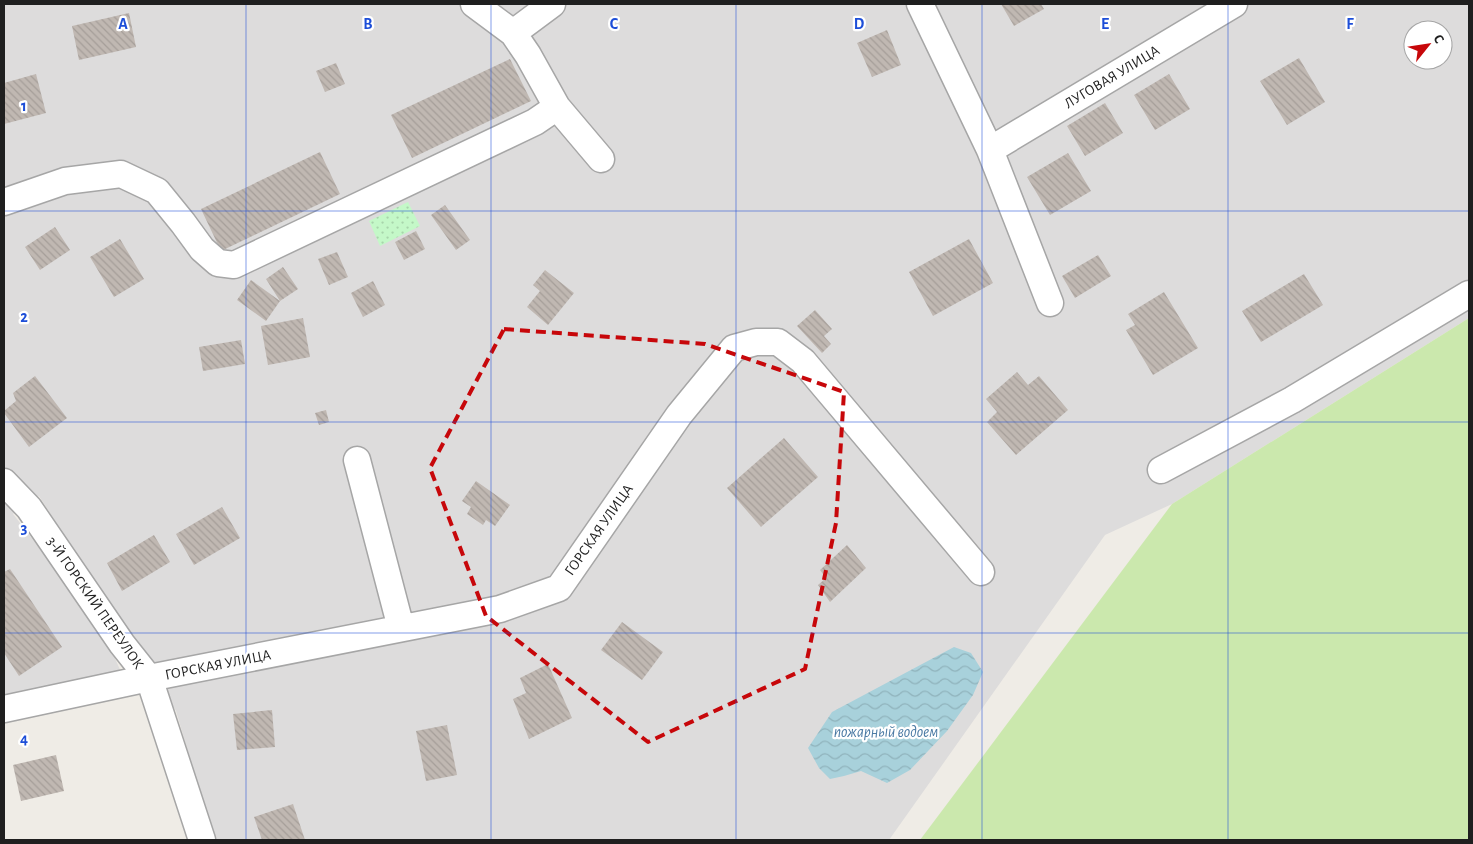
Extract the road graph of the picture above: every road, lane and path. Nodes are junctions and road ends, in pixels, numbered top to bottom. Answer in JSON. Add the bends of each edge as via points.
{"nodes":[{"id":1,"x":474,"y":4,"type":"edge"},
{"id":2,"x":552,"y":4,"type":"edge"},
{"id":3,"x":920,"y":4,"type":"edge"},
{"id":4,"x":1234,"y":4,"type":"edge"},
{"id":5,"x":513,"y":33,"type":"junction"},
{"id":6,"x":557,"y":107,"type":"junction"},
{"id":7,"x":990,"y":150,"type":"junction"},
{"id":8,"x":601,"y":159,"type":"dead end"},
{"id":9,"x":4,"y":202,"type":"edge"},
{"id":10,"x":1469,"y":294,"type":"edge"},
{"id":11,"x":1050,"y":303,"type":"dead end"},
{"id":12,"x":357,"y":460,"type":"dead end"},
{"id":13,"x":1161,"y":470,"type":"dead end"},
{"id":14,"x":4,"y":482,"type":"edge"},
{"id":15,"x":981,"y":572,"type":"dead end"},
{"id":16,"x":401,"y":628,"type":"junction"},
{"id":17,"x":148,"y":678,"type":"junction"},
{"id":18,"x":4,"y":709,"type":"edge"},
{"id":19,"x":202,"y":840,"type":"edge"}],
"edges":[{"from":1,"to":5,"type":"street"},
{"from":2,"to":5,"type":"street"},
{"from":3,"to":7,"type":"street"},
{"from":4,"to":7,"type":"street","name":"ЛУГОВАЯ УЛИЦА"},
{"from":5,"to":6,"type":"street"},
{"from":6,"to":8,"type":"street"},
{"from":6,"to":9,"type":"street","via":[[536,122],[234,265],[218,263],[202,249],[157,191],[120,174],[65,181]]},
{"from":7,"to":11,"type":"street"},
{"from":10,"to":13,"type":"street","via":[[1292,400]]},
{"from":12,"to":16,"type":"street"},
{"from":14,"to":17,"type":"street","name":"3-Й ГОРСКИЙ ПЕРЕУЛОК","via":[[29,508]]},
{"from":15,"to":16,"type":"street","name":"ГОРСКАЯ УЛИЦА","via":[[803,361],[778,342],[756,342],[734,348],[679,415],[559,588],[500,609]]},
{"from":16,"to":17,"type":"street","name":"ГОРСКАЯ УЛИЦА"},
{"from":17,"to":18,"type":"street","name":"ГОРСКАЯ УЛИЦА"},
{"from":17,"to":19,"type":"street","name":"3-Й ГОРСКИЙ ПЕРЕУЛОК"}]}
